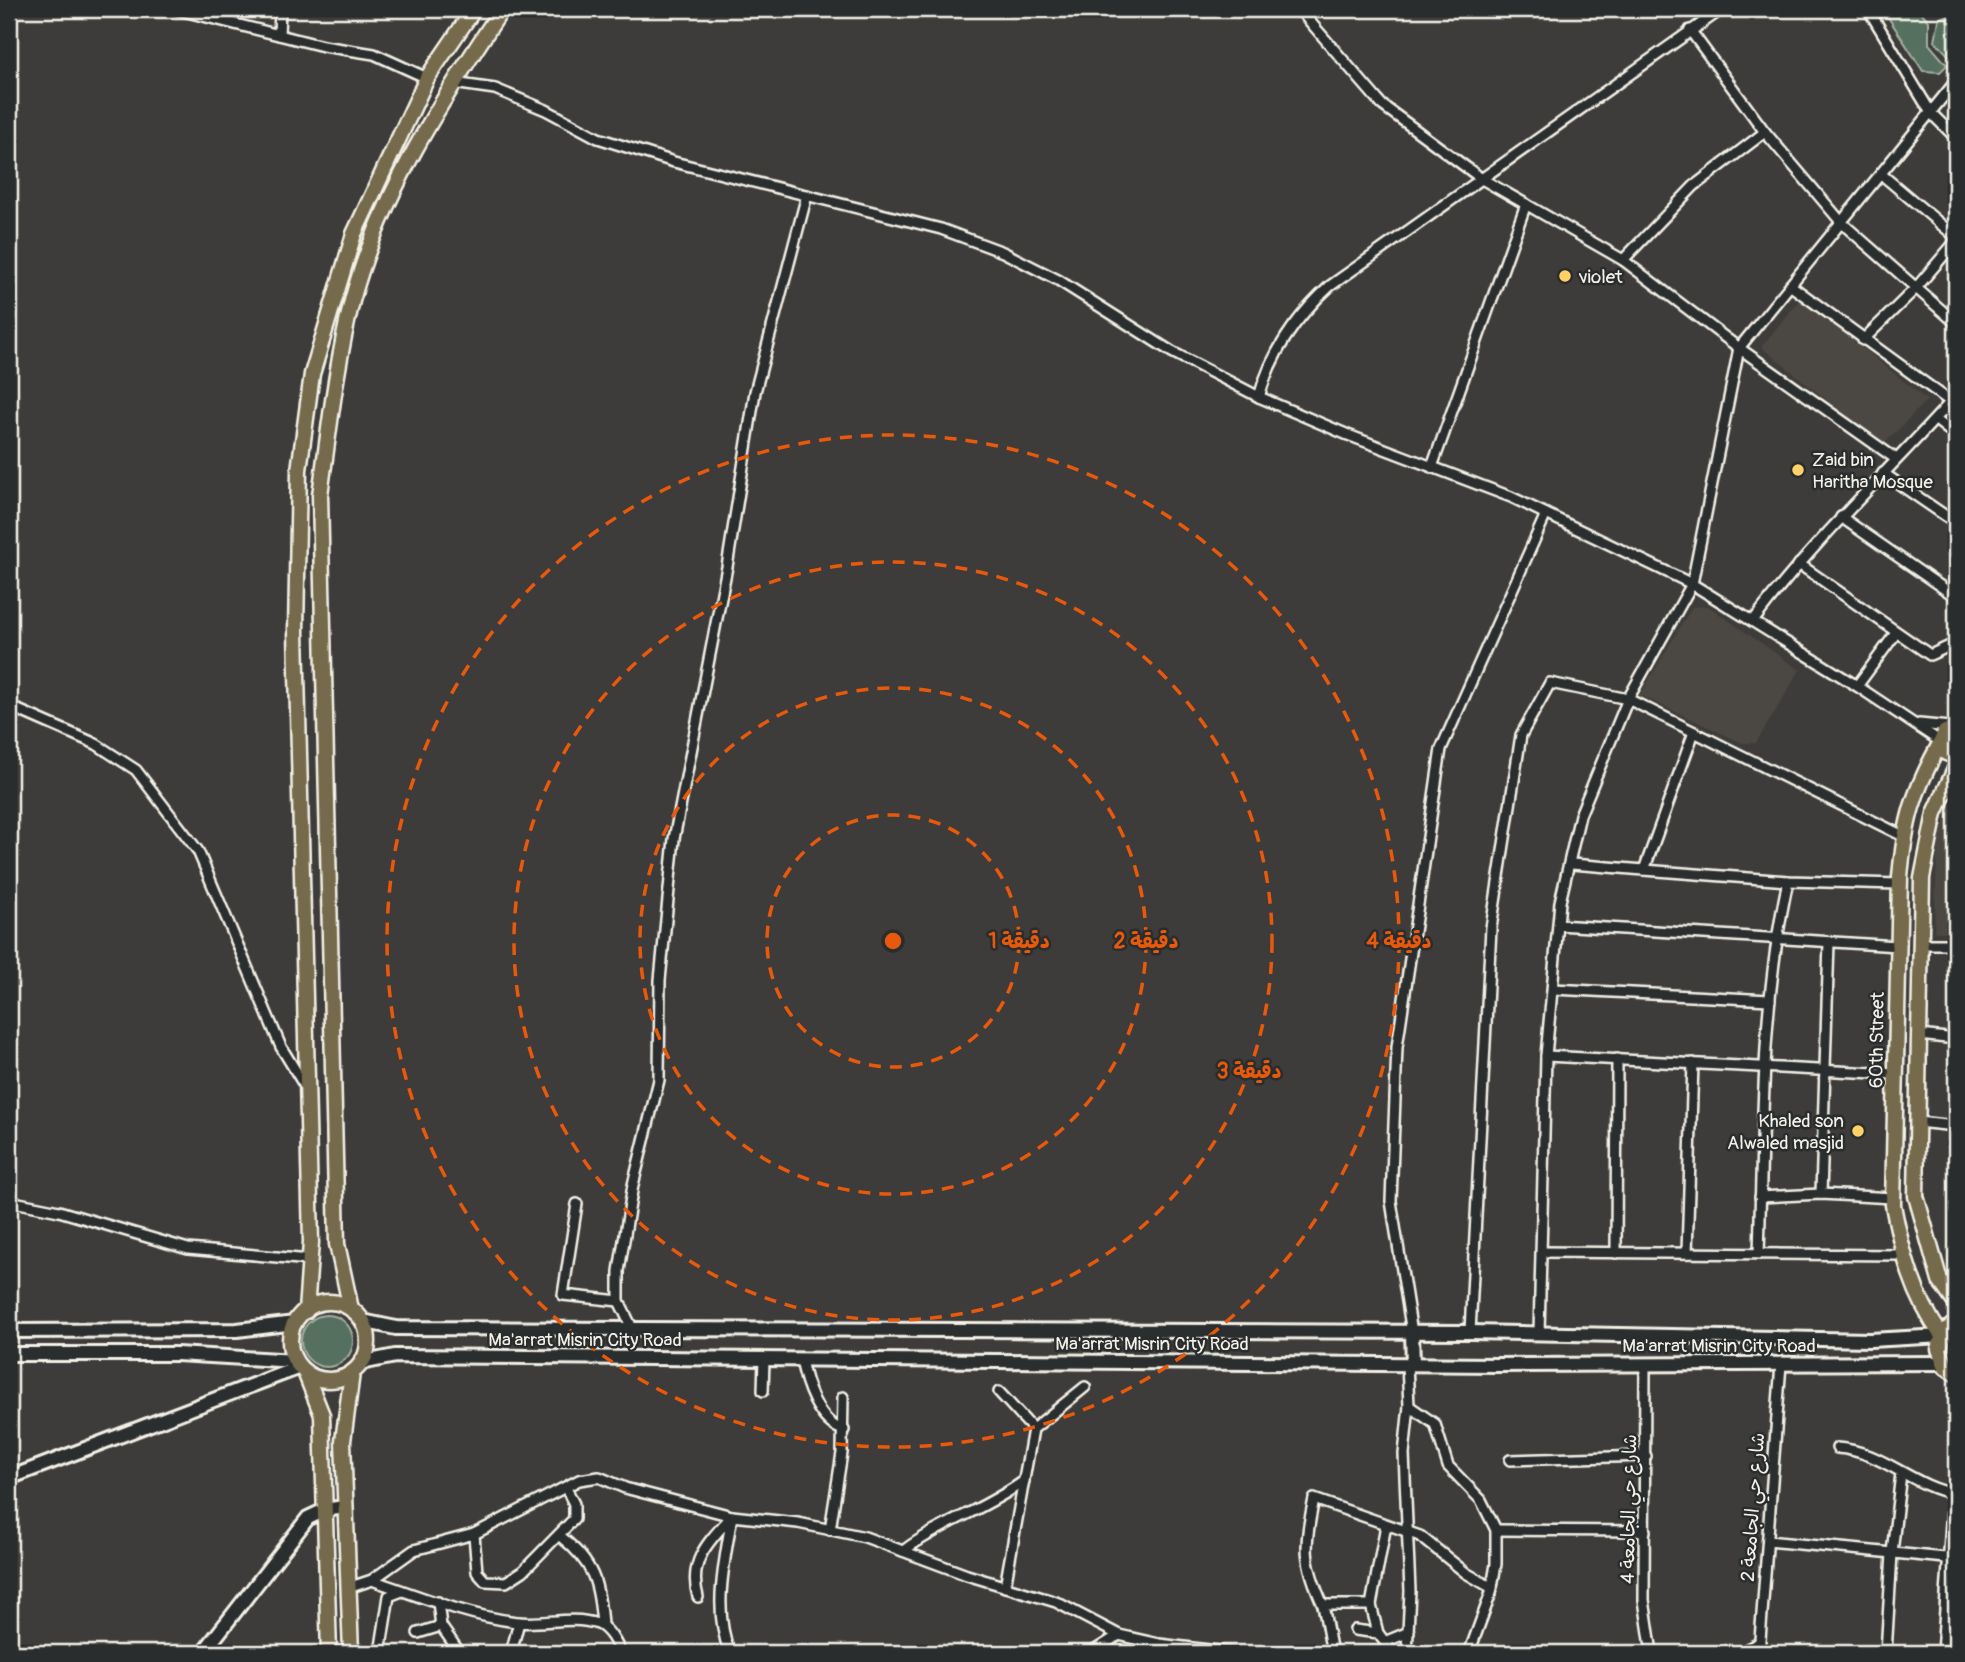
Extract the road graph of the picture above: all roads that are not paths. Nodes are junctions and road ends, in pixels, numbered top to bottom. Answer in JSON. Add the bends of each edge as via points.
{"nodes":[{"id":1,"x":175,"y":9,"type":"edge"},
{"id":2,"x":280,"y":9,"type":"edge"},
{"id":3,"x":474,"y":9,"type":"edge"},
{"id":4,"x":502,"y":9,"type":"edge"},
{"id":5,"x":1299,"y":9,"type":"edge"},
{"id":6,"x":1722,"y":9,"type":"edge"},
{"id":7,"x":1868,"y":9,"type":"edge"},
{"id":8,"x":1690,"y":30,"type":"junction"},
{"id":9,"x":279,"y":35,"type":"junction"},
{"id":10,"x":427,"y":78,"type":"junction"},
{"id":11,"x":1956,"y":80,"type":"edge"},
{"id":12,"x":453,"y":83,"type":"junction"},
{"id":13,"x":1931,"y":113,"type":"junction"},
{"id":14,"x":1765,"y":132,"type":"junction"},
{"id":15,"x":1956,"y":138,"type":"edge"},
{"id":16,"x":1881,"y":174,"type":"junction"},
{"id":17,"x":1482,"y":178,"type":"junction"},
{"id":18,"x":807,"y":195,"type":"junction"},
{"id":19,"x":1526,"y":204,"type":"junction"},
{"id":20,"x":1842,"y":223,"type":"junction"},
{"id":21,"x":1956,"y":239,"type":"edge"},
{"id":22,"x":1623,"y":260,"type":"junction"},
{"id":23,"x":1790,"y":285,"type":"junction"},
{"id":24,"x":1916,"y":288,"type":"junction"},
{"id":25,"x":1956,"y":324,"type":"edge"},
{"id":26,"x":1863,"y":340,"type":"junction"},
{"id":27,"x":1740,"y":348,"type":"junction"},
{"id":28,"x":1259,"y":397,"type":"junction"},
{"id":29,"x":1953,"y":399,"type":"edge"},
{"id":30,"x":1936,"y":420,"type":"junction"},
{"id":31,"x":1956,"y":436,"type":"edge"},
{"id":32,"x":1896,"y":459,"type":"junction"},
{"id":33,"x":1432,"y":467,"type":"junction"},
{"id":34,"x":1882,"y":473,"type":"junction"},
{"id":35,"x":1546,"y":514,"type":"junction"},
{"id":36,"x":1841,"y":517,"type":"junction"},
{"id":37,"x":1956,"y":523,"type":"edge"},
{"id":38,"x":1799,"y":564,"type":"junction"},
{"id":39,"x":1692,"y":584,"type":"junction"},
{"id":40,"x":1956,"y":597,"type":"edge"},
{"id":41,"x":1754,"y":620,"type":"junction"},
{"id":42,"x":1896,"y":633,"type":"junction"},
{"id":43,"x":1956,"y":643,"type":"edge"},
{"id":44,"x":1857,"y":686,"type":"junction"},
{"id":45,"x":1628,"y":699,"type":"junction"},
{"id":46,"x":9,"y":706,"type":"edge"},
{"id":47,"x":1916,"y":724,"type":"junction"},
{"id":48,"x":1956,"y":727,"type":"edge"},
{"id":49,"x":1694,"y":732,"type":"junction"},
{"id":50,"x":1941,"y":743,"type":"junction"},
{"id":51,"x":1956,"y":767,"type":"edge"},
{"id":52,"x":1903,"y":836,"type":"junction"},
{"id":53,"x":1572,"y":864,"type":"junction"},
{"id":54,"x":1644,"y":870,"type":"junction"},
{"id":55,"x":1787,"y":881,"type":"junction"},
{"id":56,"x":1899,"y":884,"type":"junction"},
{"id":57,"x":1558,"y":925,"type":"junction"},
{"id":58,"x":1775,"y":939,"type":"junction"},
{"id":59,"x":1829,"y":942,"type":"junction"},
{"id":60,"x":1921,"y":944,"type":"junction"},
{"id":61,"x":1956,"y":944,"type":"edge"},
{"id":62,"x":1898,"y":946,"type":"junction"},
{"id":63,"x":1553,"y":989,"type":"junction"},
{"id":64,"x":1770,"y":1000,"type":"junction"},
{"id":65,"x":1919,"y":1035,"type":"junction"},
{"id":66,"x":1956,"y":1039,"type":"edge"},
{"id":67,"x":1546,"y":1056,"type":"junction"},
{"id":68,"x":1617,"y":1059,"type":"junction"},
{"id":69,"x":1693,"y":1063,"type":"junction"},
{"id":70,"x":1765,"y":1067,"type":"junction"},
{"id":71,"x":1823,"y":1070,"type":"junction"},
{"id":72,"x":1895,"y":1074,"type":"junction"},
{"id":73,"x":309,"y":1092,"type":"junction"},
{"id":74,"x":1917,"y":1122,"type":"junction"},
{"id":75,"x":1956,"y":1126,"type":"edge"},
{"id":76,"x":1821,"y":1194,"type":"junction"},
{"id":77,"x":1760,"y":1197,"type":"junction"},
{"id":78,"x":1893,"y":1198,"type":"junction"},
{"id":79,"x":9,"y":1201,"type":"edge"},
{"id":80,"x":577,"y":1204,"type":"dead end"},
{"id":81,"x":1542,"y":1252,"type":"junction"},
{"id":82,"x":1616,"y":1253,"type":"junction"},
{"id":83,"x":1687,"y":1253,"type":"junction"},
{"id":84,"x":1759,"y":1254,"type":"junction"},
{"id":85,"x":1903,"y":1255,"type":"junction"},
{"id":86,"x":310,"y":1260,"type":"junction"},
{"id":87,"x":1940,"y":1281,"type":"junction"},
{"id":88,"x":1917,"y":1293,"type":"junction"},
{"id":89,"x":619,"y":1301,"type":"junction"},
{"id":90,"x":1956,"y":1304,"type":"edge"},
{"id":91,"x":351,"y":1309,"type":"junction"},
{"id":92,"x":306,"y":1311,"type":"junction"},
{"id":93,"x":362,"y":1321,"type":"junction"},
{"id":94,"x":295,"y":1323,"type":"junction"},
{"id":95,"x":1956,"y":1323,"type":"edge"},
{"id":96,"x":632,"y":1330,"type":"junction"},
{"id":97,"x":9,"y":1331,"type":"edge"},
{"id":98,"x":1470,"y":1332,"type":"junction"},
{"id":99,"x":1412,"y":1333,"type":"junction"},
{"id":100,"x":1539,"y":1334,"type":"junction"},
{"id":101,"x":1942,"y":1336,"type":"junction"},
{"id":102,"x":9,"y":1354,"type":"edge"},
{"id":103,"x":764,"y":1359,"type":"junction"},
{"id":104,"x":801,"y":1359,"type":"junction"},
{"id":105,"x":1943,"y":1363,"type":"junction"},
{"id":106,"x":1410,"y":1364,"type":"junction"},
{"id":107,"x":1646,"y":1364,"type":"junction"},
{"id":108,"x":1780,"y":1364,"type":"junction"},
{"id":109,"x":300,"y":1366,"type":"junction"},
{"id":110,"x":357,"y":1368,"type":"junction"},
{"id":111,"x":1956,"y":1374,"type":"edge"},
{"id":112,"x":1085,"y":1387,"type":"dead end"},
{"id":113,"x":763,"y":1391,"type":"dead end"},
{"id":114,"x":999,"y":1392,"type":"dead end"},
{"id":115,"x":844,"y":1397,"type":"dead end"},
{"id":116,"x":1409,"y":1406,"type":"junction"},
{"id":117,"x":1033,"y":1429,"type":"junction"},
{"id":118,"x":844,"y":1430,"type":"junction"},
{"id":119,"x":1838,"y":1448,"type":"dead end"},
{"id":120,"x":1646,"y":1456,"type":"junction"},
{"id":121,"x":1510,"y":1460,"type":"dead end"},
{"id":122,"x":1901,"y":1473,"type":"junction"},
{"id":123,"x":9,"y":1478,"type":"edge"},
{"id":124,"x":1024,"y":1481,"type":"junction"},
{"id":125,"x":566,"y":1488,"type":"junction"},
{"id":126,"x":1954,"y":1494,"type":"edge"},
{"id":127,"x":344,"y":1507,"type":"junction"},
{"id":128,"x":325,"y":1510,"type":"junction"},
{"id":129,"x":732,"y":1516,"type":"junction"},
{"id":130,"x":1386,"y":1525,"type":"junction"},
{"id":131,"x":831,"y":1530,"type":"junction"},
{"id":132,"x":1496,"y":1530,"type":"junction"},
{"id":133,"x":1646,"y":1531,"type":"junction"},
{"id":134,"x":1408,"y":1532,"type":"junction"},
{"id":135,"x":474,"y":1534,"type":"junction"},
{"id":136,"x":560,"y":1535,"type":"junction"},
{"id":137,"x":1768,"y":1542,"type":"junction"},
{"id":138,"x":903,"y":1551,"type":"junction"},
{"id":139,"x":1892,"y":1553,"type":"junction"},
{"id":140,"x":1952,"y":1559,"type":"edge"},
{"id":141,"x":372,"y":1580,"type":"junction"},
{"id":142,"x":1006,"y":1587,"type":"junction"},
{"id":143,"x":348,"y":1588,"type":"junction"},
{"id":144,"x":1492,"y":1588,"type":"junction"},
{"id":145,"x":404,"y":1591,"type":"junction"},
{"id":146,"x":698,"y":1597,"type":"dead end"},
{"id":147,"x":438,"y":1602,"type":"junction"},
{"id":148,"x":1323,"y":1605,"type":"junction"},
{"id":149,"x":1371,"y":1605,"type":"junction"},
{"id":150,"x":519,"y":1622,"type":"junction"},
{"id":151,"x":602,"y":1625,"type":"junction"},
{"id":152,"x":441,"y":1626,"type":"junction"},
{"id":153,"x":1355,"y":1630,"type":"dead end"},
{"id":154,"x":1409,"y":1632,"type":"junction"},
{"id":155,"x":418,"y":1633,"type":"dead end"},
{"id":156,"x":1378,"y":1633,"type":"junction"},
{"id":157,"x":1119,"y":1635,"type":"junction"},
{"id":158,"x":1387,"y":1641,"type":"junction"},
{"id":159,"x":1759,"y":1648,"type":"edge"},
{"id":160,"x":203,"y":1653,"type":"edge"},
{"id":161,"x":329,"y":1653,"type":"edge"},
{"id":162,"x":351,"y":1653,"type":"edge"},
{"id":163,"x":380,"y":1653,"type":"edge"},
{"id":164,"x":460,"y":1653,"type":"edge"},
{"id":165,"x":512,"y":1653,"type":"edge"},
{"id":166,"x":620,"y":1653,"type":"edge"},
{"id":167,"x":730,"y":1653,"type":"edge"},
{"id":168,"x":1091,"y":1653,"type":"edge"},
{"id":169,"x":1234,"y":1653,"type":"edge"},
{"id":170,"x":1332,"y":1653,"type":"edge"},
{"id":171,"x":1392,"y":1653,"type":"edge"},
{"id":172,"x":1407,"y":1653,"type":"edge"},
{"id":173,"x":1469,"y":1653,"type":"edge"},
{"id":174,"x":1651,"y":1653,"type":"edge"},
{"id":175,"x":1739,"y":1653,"type":"edge"},
{"id":176,"x":1886,"y":1653,"type":"edge"},
{"id":177,"x":1942,"y":1653,"type":"edge"}],
"edges":[{"from":1,"to":9,"type":"street"},
{"from":2,"to":9,"type":"street"},
{"from":3,"to":10,"type":"main road"},
{"from":4,"to":12,"type":"main road"},
{"from":5,"to":17,"type":"street","via":[[1382,105]]},
{"from":6,"to":8,"type":"street"},
{"from":7,"to":13,"type":"street"},
{"from":8,"to":14,"type":"street"},
{"from":8,"to":17,"type":"street"},
{"from":9,"to":10,"type":"street","via":[[374,54]]},
{"from":10,"to":73,"type":"main road","via":[[354,234],[312,374],[299,470],[296,631]]},
{"from":11,"to":13,"type":"street"},
{"from":12,"to":18,"type":"street","via":[[495,89],[611,142],[674,162]]},
{"from":12,"to":91,"type":"main road","via":[[374,238],[353,300],[320,495],[337,1244]]},
{"from":13,"to":15,"type":"street"},
{"from":13,"to":16,"type":"street"},
{"from":14,"to":20,"type":"street"},
{"from":14,"to":22,"type":"street","via":[[1694,186]]},
{"from":16,"to":20,"type":"street"},
{"from":16,"to":21,"type":"street"},
{"from":17,"to":19,"type":"street"},
{"from":17,"to":28,"type":"street","via":[[1317,298],[1277,352]]},
{"from":18,"to":28,"type":"street","via":[[942,229],[1003,252],[1058,280],[1172,352]]},
{"from":18,"to":89,"type":"street","via":[[755,392],[727,567],[674,839],[660,980],[659,1080],[633,1185],[619,1270]]},
{"from":19,"to":22,"type":"street"},
{"from":19,"to":33,"type":"street"},
{"from":20,"to":23,"type":"street"},
{"from":20,"to":24,"type":"street"},
{"from":21,"to":24,"type":"street"},
{"from":22,"to":27,"type":"street"},
{"from":23,"to":26,"type":"street"},
{"from":23,"to":27,"type":"street"},
{"from":24,"to":25,"type":"street"},
{"from":24,"to":26,"type":"street"},
{"from":26,"to":29,"type":"street"},
{"from":27,"to":32,"type":"street"},
{"from":27,"to":39,"type":"street"},
{"from":28,"to":33,"type":"street"},
{"from":29,"to":30,"type":"street"},
{"from":30,"to":31,"type":"street"},
{"from":30,"to":32,"type":"street"},
{"from":32,"to":34,"type":"street"},
{"from":33,"to":35,"type":"street"},
{"from":34,"to":36,"type":"street"},
{"from":34,"to":37,"type":"street"},
{"from":35,"to":39,"type":"street"},
{"from":35,"to":99,"type":"street","via":[[1441,749],[1397,1047],[1391,1201]]},
{"from":36,"to":38,"type":"street"},
{"from":36,"to":40,"type":"street"},
{"from":38,"to":41,"type":"street"},
{"from":38,"to":42,"type":"street"},
{"from":39,"to":41,"type":"street"},
{"from":39,"to":45,"type":"street"},
{"from":41,"to":44,"type":"street"},
{"from":42,"to":43,"type":"street","via":[[1930,656]]},
{"from":42,"to":44,"type":"street"},
{"from":44,"to":47,"type":"street"},
{"from":45,"to":49,"type":"street"},
{"from":45,"to":53,"type":"street","via":[[1580,815]]},
{"from":45,"to":98,"type":"street","via":[[1550,683],[1521,735],[1491,928]]},
{"from":46,"to":73,"type":"street","via":[[96,744],[136,770],[198,850],[281,1047]]},
{"from":47,"to":48,"type":"street"},
{"from":47,"to":50,"type":"street"},
{"from":48,"to":50,"type":"main road","name":"60th Street","via":[[1945,732]]},
{"from":49,"to":52,"type":"street"},
{"from":49,"to":54,"type":"street"},
{"from":50,"to":51,"type":"main road"},
{"from":50,"to":52,"type":"main road","name":"60th Street","via":[[1918,783]]},
{"from":51,"to":60,"type":"main road","via":[[1935,813],[1922,878]]},
{"from":52,"to":56,"type":"main road","name":"60th Street"},
{"from":53,"to":54,"type":"street"},
{"from":53,"to":57,"type":"street"},
{"from":54,"to":55,"type":"street"},
{"from":55,"to":56,"type":"street"},
{"from":55,"to":58,"type":"street"},
{"from":56,"to":62,"type":"main road","name":"60th Street"},
{"from":57,"to":58,"type":"street"},
{"from":57,"to":63,"type":"street"},
{"from":58,"to":59,"type":"street"},
{"from":58,"to":64,"type":"street"},
{"from":59,"to":62,"type":"street"},
{"from":59,"to":71,"type":"street"},
{"from":60,"to":61,"type":"street"},
{"from":60,"to":65,"type":"main road"},
{"from":62,"to":72,"type":"main road","name":"60th Street"},
{"from":63,"to":64,"type":"street"},
{"from":63,"to":67,"type":"street"},
{"from":64,"to":70,"type":"street"},
{"from":65,"to":66,"type":"street"},
{"from":65,"to":74,"type":"main road"},
{"from":67,"to":68,"type":"street"},
{"from":67,"to":81,"type":"street"},
{"from":68,"to":69,"type":"street"},
{"from":68,"to":82,"type":"street"},
{"from":69,"to":70,"type":"street"},
{"from":69,"to":83,"type":"street"},
{"from":70,"to":71,"type":"street"},
{"from":70,"to":77,"type":"street"},
{"from":71,"to":72,"type":"street"},
{"from":71,"to":76,"type":"street"},
{"from":72,"to":78,"type":"main road","name":"60th Street"},
{"from":73,"to":86,"type":"main road"},
{"from":74,"to":75,"type":"street"},
{"from":74,"to":87,"type":"main road","via":[[1916,1196]]},
{"from":76,"to":77,"type":"street"},
{"from":76,"to":78,"type":"street"},
{"from":77,"to":84,"type":"street"},
{"from":78,"to":85,"type":"main road","name":"60th Street"},
{"from":79,"to":86,"type":"street","via":[[59,1210],[188,1249]]},
{"from":80,"to":89,"type":"street","via":[[563,1295]]},
{"from":81,"to":82,"type":"street"},
{"from":81,"to":100,"type":"street"},
{"from":82,"to":83,"type":"street"},
{"from":83,"to":84,"type":"street"},
{"from":84,"to":85,"type":"street"},
{"from":85,"to":88,"type":"main road","name":"60th Street"},
{"from":86,"to":92,"type":"main road"},
{"from":87,"to":88,"type":"main road"},
{"from":87,"to":90,"type":"main road"},
{"from":88,"to":101,"type":"main road","name":"60th Street"},
{"from":89,"to":96,"type":"street"},
{"from":91,"to":92,"type":"main road","via":[[328,1303]]},
{"from":91,"to":93,"type":"main road"},
{"from":92,"to":94,"type":"main road"},
{"from":93,"to":96,"type":"main road","name":"Ma'arrat Misrin City Road","via":[[396,1328]]},
{"from":93,"to":110,"type":"main road","via":[[368,1342]]},
{"from":94,"to":97,"type":"main road","via":[[237,1330]]},
{"from":94,"to":109,"type":"main road","via":[[290,1343]]},
{"from":95,"to":101,"type":"main road"},
{"from":96,"to":99,"type":"main road","name":"Ma'arrat Misrin City Road"},
{"from":98,"to":99,"type":"main road","name":"Ma'arrat Misrin City Road"},
{"from":98,"to":100,"type":"main road","name":"Ma'arrat Misrin City Road"},
{"from":99,"to":106,"type":"main road"},
{"from":100,"to":101,"type":"main road","name":"Ma'arrat Misrin City Road","via":[[1870,1340]]},
{"from":101,"to":105,"type":"main road"},
{"from":102,"to":109,"type":"main road","via":[[177,1354]]},
{"from":103,"to":104,"type":"main road","name":"Ma'arrat Misrin City Road"},
{"from":103,"to":110,"type":"main road","name":"Ma'arrat Misrin City Road","via":[[396,1356]]},
{"from":103,"to":113,"type":"street"},
{"from":104,"to":106,"type":"main road","name":"Ma'arrat Misrin City Road"},
{"from":104,"to":118,"type":"street","via":[[809,1393],[834,1425]]},
{"from":105,"to":108,"type":"main road","name":"Ma'arrat Misrin City Road"},
{"from":105,"to":111,"type":"main road"},
{"from":106,"to":107,"type":"main road","name":"Ma'arrat Misrin City Road"},
{"from":106,"to":116,"type":"street"},
{"from":107,"to":108,"type":"main road","name":"Ma'arrat Misrin City Road"},
{"from":107,"to":120,"type":"street","name":"شارع حي الجامعة 4"},
{"from":108,"to":137,"type":"street","name":"شارع حي الجامعة 2"},
{"from":109,"to":110,"type":"main road","via":[[327,1380]]},
{"from":109,"to":123,"type":"main road"},
{"from":109,"to":128,"type":"main road","via":[[322,1415]]},
{"from":110,"to":127,"type":"main road","via":[[343,1441]]},
{"from":112,"to":117,"type":"street"},
{"from":114,"to":117,"type":"street"},
{"from":115,"to":118,"type":"street"},
{"from":116,"to":132,"type":"street","via":[[1435,1424],[1448,1466],[1481,1500]]},
{"from":116,"to":134,"type":"street","via":[[1404,1446]]},
{"from":117,"to":124,"type":"street"},
{"from":118,"to":131,"type":"street"},
{"from":119,"to":122,"type":"street","via":[[1872,1455]]},
{"from":120,"to":121,"type":"street"},
{"from":120,"to":133,"type":"street","name":"شارع حي الجامعة 4"},
{"from":122,"to":126,"type":"street"},
{"from":122,"to":139,"type":"street"},
{"from":124,"to":138,"type":"street","via":[[997,1501],[951,1519]]},
{"from":124,"to":142,"type":"street"},
{"from":125,"to":129,"type":"street","via":[[579,1480],[599,1478]]},
{"from":125,"to":135,"type":"street"},
{"from":125,"to":136,"type":"street","via":[[575,1513]]},
{"from":126,"to":140,"type":"street"},
{"from":127,"to":128,"type":"main road"},
{"from":127,"to":143,"type":"main road"},
{"from":128,"to":160,"type":"main road","via":[[303,1522]]},
{"from":128,"to":161,"type":"main road"},
{"from":129,"to":131,"type":"street"},
{"from":129,"to":146,"type":"street","via":[[698,1557]]},
{"from":129,"to":167,"type":"street","via":[[721,1582],[722,1622]]},
{"from":130,"to":134,"type":"street"},
{"from":130,"to":148,"type":"street","via":[[1314,1499],[1304,1543]]},
{"from":130,"to":149,"type":"street"},
{"from":131,"to":138,"type":"street","via":[[865,1536]]},
{"from":132,"to":133,"type":"street"},
{"from":132,"to":144,"type":"street"},
{"from":133,"to":174,"type":"street","name":"شارع حي الجامعة 4","via":[[1644,1600]]},
{"from":134,"to":144,"type":"street","via":[[1426,1539]]},
{"from":134,"to":154,"type":"street"},
{"from":135,"to":136,"type":"street","via":[[477,1572],[485,1581],[506,1582]]},
{"from":135,"to":141,"type":"street","via":[[414,1550]]},
{"from":136,"to":151,"type":"street","via":[[585,1558],[593,1573],[600,1592]]},
{"from":137,"to":139,"type":"street"},
{"from":137,"to":159,"type":"street","name":"شارع حي الجامعة 2"},
{"from":138,"to":142,"type":"street"},
{"from":139,"to":140,"type":"street"},
{"from":139,"to":176,"type":"street"},
{"from":140,"to":177,"type":"street"},
{"from":141,"to":143,"type":"street"},
{"from":141,"to":145,"type":"street"},
{"from":142,"to":157,"type":"street","via":[[1056,1602]]},
{"from":143,"to":162,"type":"main road"},
{"from":144,"to":173,"type":"street"},
{"from":145,"to":147,"type":"street"},
{"from":145,"to":163,"type":"street","via":[[389,1596]]},
{"from":147,"to":150,"type":"street"},
{"from":147,"to":152,"type":"street"},
{"from":148,"to":149,"type":"street"},
{"from":148,"to":170,"type":"street"},
{"from":149,"to":156,"type":"street"},
{"from":150,"to":151,"type":"street","via":[[575,1619]]},
{"from":150,"to":165,"type":"street"},
{"from":151,"to":166,"type":"street"},
{"from":152,"to":155,"type":"street"},
{"from":152,"to":164,"type":"street"},
{"from":153,"to":156,"type":"street"},
{"from":154,"to":158,"type":"street"},
{"from":154,"to":172,"type":"street"},
{"from":156,"to":158,"type":"street"},
{"from":157,"to":168,"type":"street"},
{"from":157,"to":169,"type":"street"},
{"from":158,"to":171,"type":"street"},
{"from":159,"to":175,"type":"street"}]}
